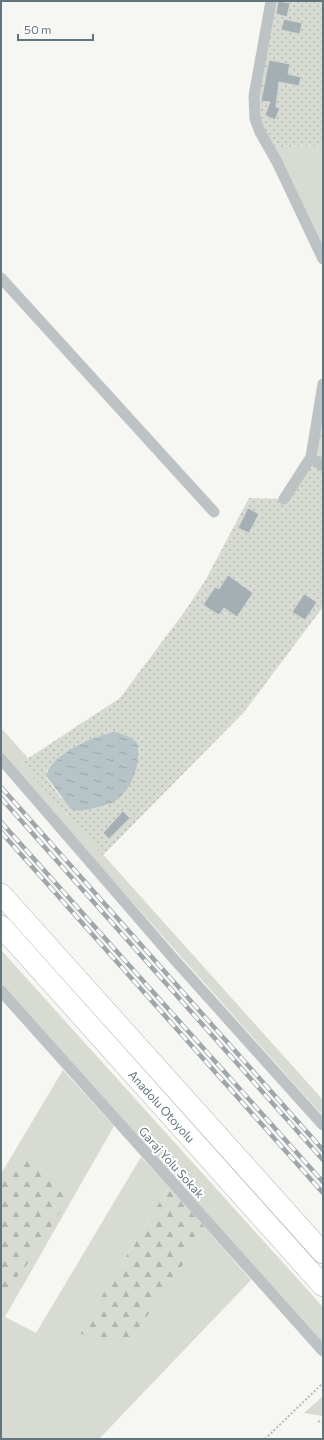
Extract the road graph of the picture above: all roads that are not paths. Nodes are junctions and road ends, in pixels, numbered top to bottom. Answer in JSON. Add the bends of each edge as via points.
{"nodes":[{"id":1,"x":271,"y":1,"type":"edge"},
{"id":2,"x":323,"y":259,"type":"edge"},
{"id":3,"x":1,"y":278,"type":"edge"},
{"id":4,"x":323,"y":384,"type":"edge"},
{"id":5,"x":311,"y":457,"type":"junction"},
{"id":6,"x":323,"y":466,"type":"edge"},
{"id":7,"x":284,"y":499,"type":"dead end"},
{"id":8,"x":214,"y":512,"type":"dead end"},
{"id":9,"x":1,"y":759,"type":"edge"},
{"id":10,"x":1,"y":894,"type":"edge"},
{"id":11,"x":1,"y":926,"type":"edge"},
{"id":12,"x":1,"y":991,"type":"edge"},
{"id":13,"x":323,"y":1125,"type":"edge"},
{"id":14,"x":323,"y":1252,"type":"edge"},
{"id":15,"x":323,"y":1286,"type":"edge"},
{"id":16,"x":323,"y":1351,"type":"edge"}],
"edges":[{"from":1,"to":2,"type":"street","via":[[254,96],[255,119]]},
{"from":3,"to":8,"type":"street"},
{"from":4,"to":5,"type":"street"},
{"from":5,"to":6,"type":"street"},
{"from":5,"to":7,"type":"street"},
{"from":9,"to":13,"type":"street","via":[[163,947]]},
{"from":10,"to":14,"type":"highway","name":"Anadolu Otoyolu"},
{"from":11,"to":15,"type":"highway","name":"Anadolu Otoyolu"},
{"from":12,"to":16,"type":"street","name":"Garaj Yolu Sokak"}]}
